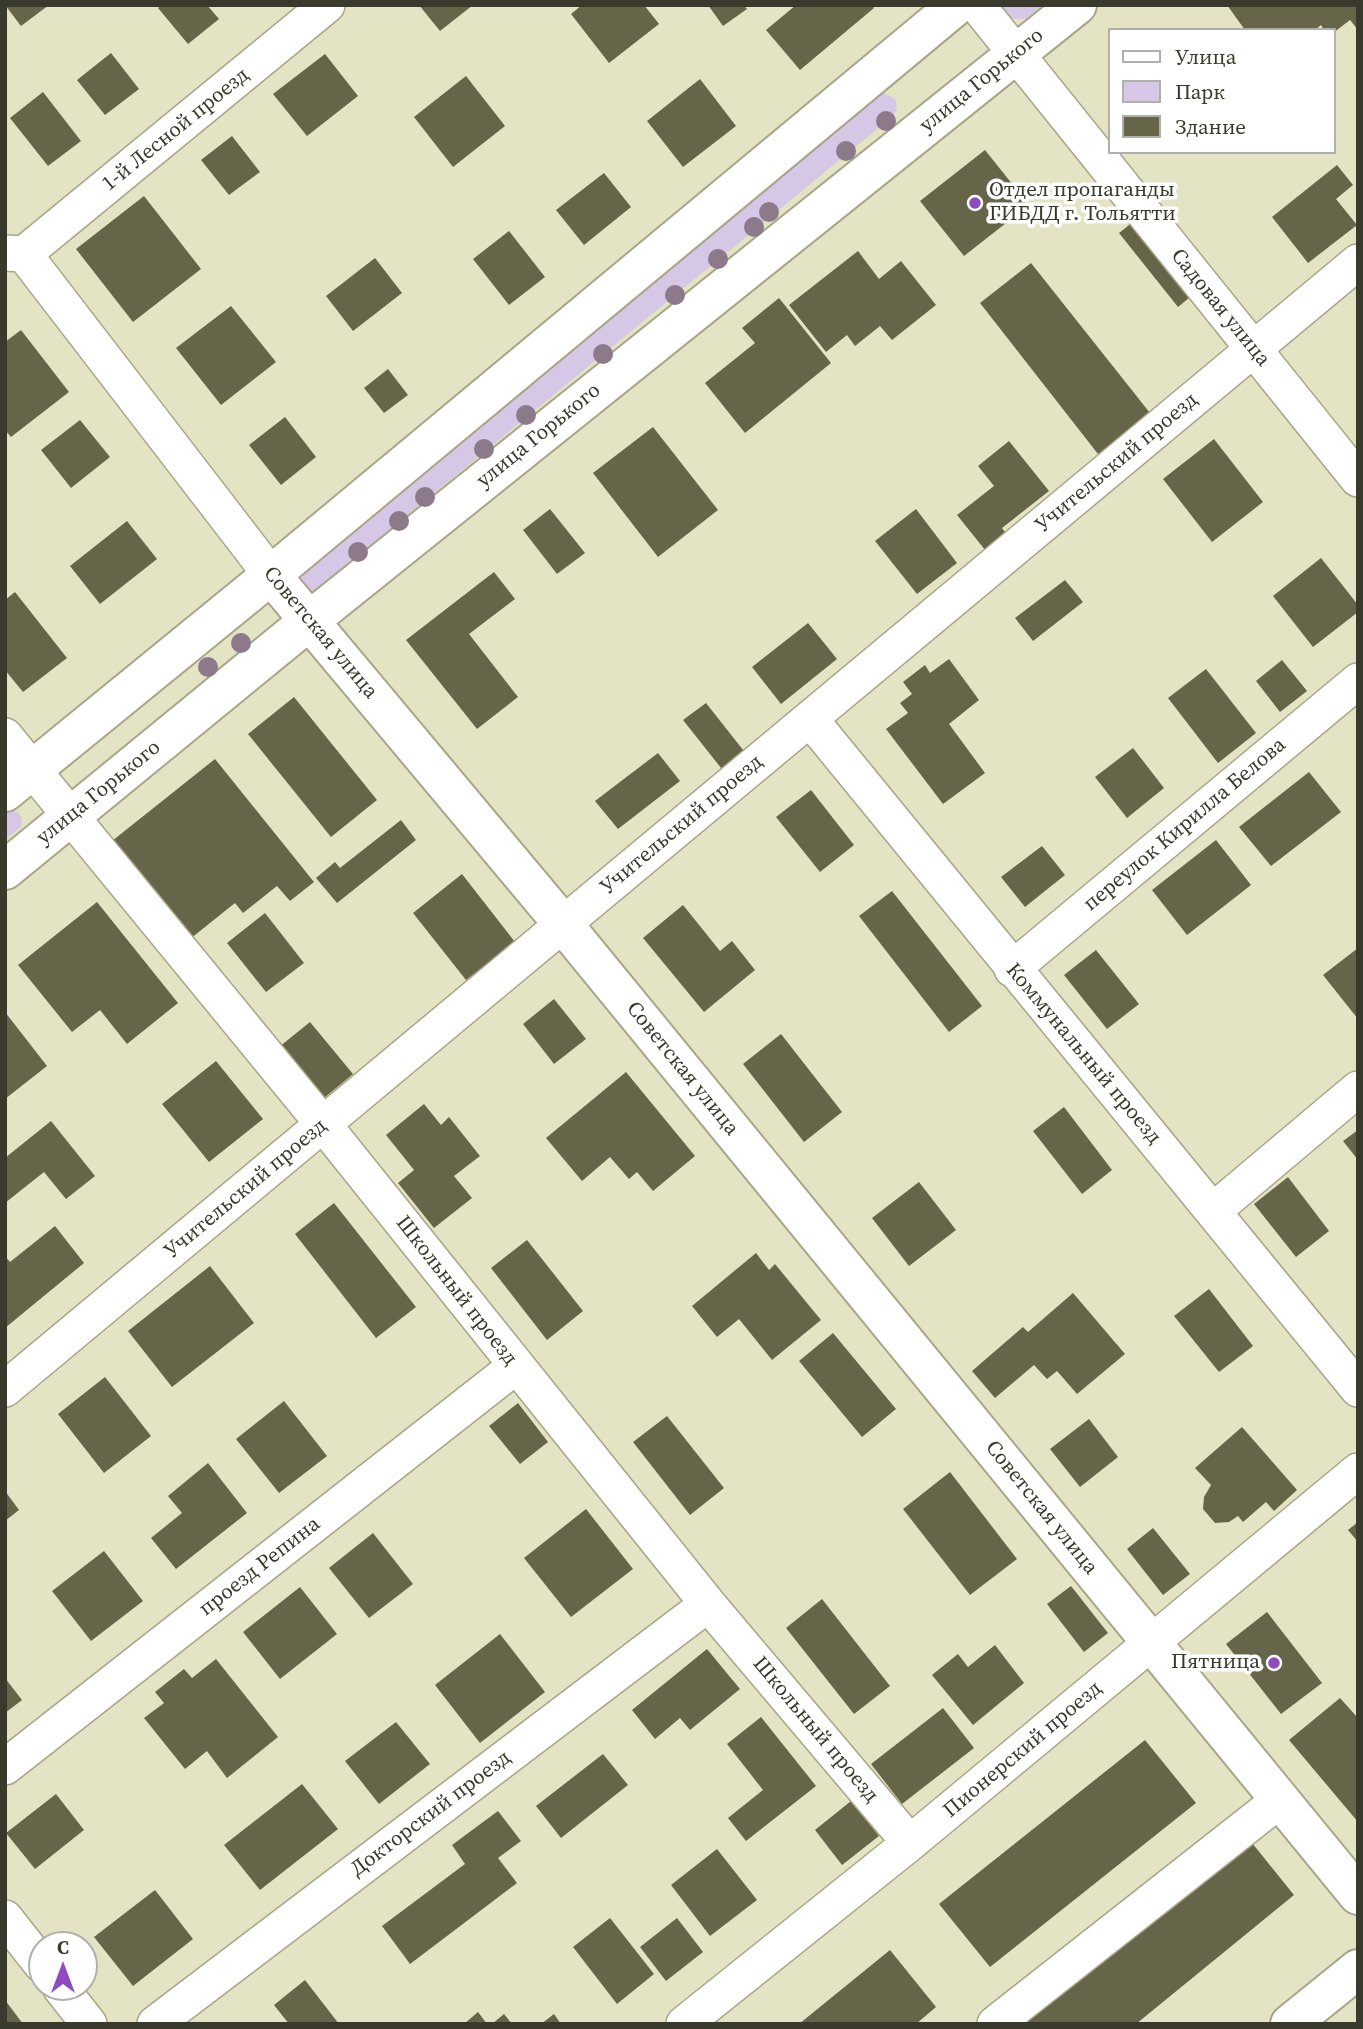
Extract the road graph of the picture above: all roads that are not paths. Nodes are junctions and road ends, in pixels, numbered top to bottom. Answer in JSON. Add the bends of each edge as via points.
{"nodes":[{"id":1,"x":327,"y":5,"type":"edge"},
{"id":2,"x":957,"y":5,"type":"edge"},
{"id":3,"x":977,"y":5,"type":"edge"},
{"id":4,"x":1077,"y":5,"type":"edge"},
{"id":5,"x":1016,"y":54,"type":"junction"},
{"id":6,"x":15,"y":253,"type":"edge"},
{"id":7,"x":1358,"y":262,"type":"edge"},
{"id":8,"x":1253,"y":349,"type":"junction"},
{"id":9,"x":1358,"y":479,"type":"edge"},
{"id":10,"x":271,"y":575,"type":"junction"},
{"id":11,"x":309,"y":621,"type":"junction"},
{"id":12,"x":1358,"y":681,"type":"edge"},
{"id":13,"x":810,"y":719,"type":"junction"},
{"id":14,"x":5,"y":736,"type":"edge"},
{"id":15,"x":19,"y":780,"type":"edge"},
{"id":16,"x":71,"y":817,"type":"junction"},
{"id":17,"x":5,"y":870,"type":"edge"},
{"id":18,"x":563,"y":924,"type":"junction"},
{"id":19,"x":1012,"y":969,"type":"junction"},
{"id":20,"x":1358,"y":1088,"type":"edge"},
{"id":21,"x":323,"y":1124,"type":"junction"},
{"id":22,"x":1213,"y":1211,"type":"junction"},
{"id":23,"x":516,"y":1366,"type":"junction"},
{"id":24,"x":5,"y":1389,"type":"edge"},
{"id":25,"x":1358,"y":1390,"type":"edge"},
{"id":26,"x":1358,"y":1471,"type":"edge"},
{"id":27,"x":708,"y":1604,"type":"junction"},
{"id":28,"x":1152,"y":1643,"type":"junction"},
{"id":29,"x":5,"y":1767,"type":"edge"},
{"id":30,"x":1281,"y":1799,"type":"junction"},
{"id":31,"x":910,"y":1843,"type":"junction"},
{"id":32,"x":1358,"y":1895,"type":"edge"},
{"id":33,"x":5,"y":1919,"type":"edge"},
{"id":34,"x":28,"y":1948,"type":"edge"},
{"id":35,"x":1358,"y":1969,"type":"edge"},
{"id":36,"x":71,"y":2001,"type":"edge"},
{"id":37,"x":89,"y":2024,"type":"edge"},
{"id":38,"x":155,"y":2024,"type":"edge"},
{"id":39,"x":684,"y":2024,"type":"edge"},
{"id":40,"x":996,"y":2024,"type":"edge"},
{"id":41,"x":1290,"y":2024,"type":"edge"}],
"edges":[{"from":1,"to":6,"type":"street","name":"1-й Лесной проезд"},
{"from":2,"to":10,"type":"main road"},
{"from":3,"to":5,"type":"street","name":"Садовая улица"},
{"from":4,"to":5,"type":"main road","name":"улица Горького"},
{"from":5,"to":8,"type":"street","name":"Садовая улица"},
{"from":5,"to":11,"type":"main road","name":"улица Горького"},
{"from":6,"to":10,"type":"street","name":"Советская улица"},
{"from":7,"to":8,"type":"street","name":"Учительский проезд"},
{"from":8,"to":9,"type":"street","name":"Садовая улица"},
{"from":8,"to":13,"type":"street","name":"Учительский проезд"},
{"from":10,"to":11,"type":"main road","name":"Советская улица"},
{"from":10,"to":15,"type":"main road"},
{"from":11,"to":16,"type":"main road","name":"улица Горького"},
{"from":11,"to":18,"type":"main road","name":"Советская улица"},
{"from":12,"to":19,"type":"street","name":"переулок Кирилла Белова"},
{"from":13,"to":18,"type":"street","name":"Учительский проезд"},
{"from":13,"to":19,"type":"street","name":"Коммунальный проезд"},
{"from":14,"to":15,"type":"street","name":"Школьный проезд"},
{"from":15,"to":16,"type":"street","name":"Школьный проезд"},
{"from":16,"to":17,"type":"main road","name":"улица Горького"},
{"from":16,"to":21,"type":"street","name":"Школьный проезд"},
{"from":18,"to":21,"type":"street","name":"Учительский проезд"},
{"from":18,"to":28,"type":"main road","name":"Советская улица"},
{"from":19,"to":22,"type":"street","name":"Коммунальный проезд"},
{"from":20,"to":22,"type":"street"},
{"from":21,"to":23,"type":"street","name":"Школьный проезд"},
{"from":21,"to":24,"type":"street","name":"Учительский проезд"},
{"from":22,"to":25,"type":"street","name":"Коммунальный проезд"},
{"from":23,"to":27,"type":"street","name":"Школьный проезд"},
{"from":23,"to":29,"type":"street","name":"проезд Репина"},
{"from":26,"to":28,"type":"street","name":"Пионерский проезд"},
{"from":27,"to":31,"type":"street","name":"Школьный проезд"},
{"from":27,"to":38,"type":"street","name":"Докторский проезд"},
{"from":28,"to":30,"type":"main road","name":"Советская улица"},
{"from":28,"to":31,"type":"street","name":"Пионерский проезд"},
{"from":30,"to":32,"type":"main road","name":"Советская улица"},
{"from":30,"to":40,"type":"street"},
{"from":31,"to":39,"type":"street","name":"Пионерский проезд"},
{"from":33,"to":34,"type":"street"},
{"from":35,"to":41,"type":"main road"},
{"from":36,"to":37,"type":"street"}]}
